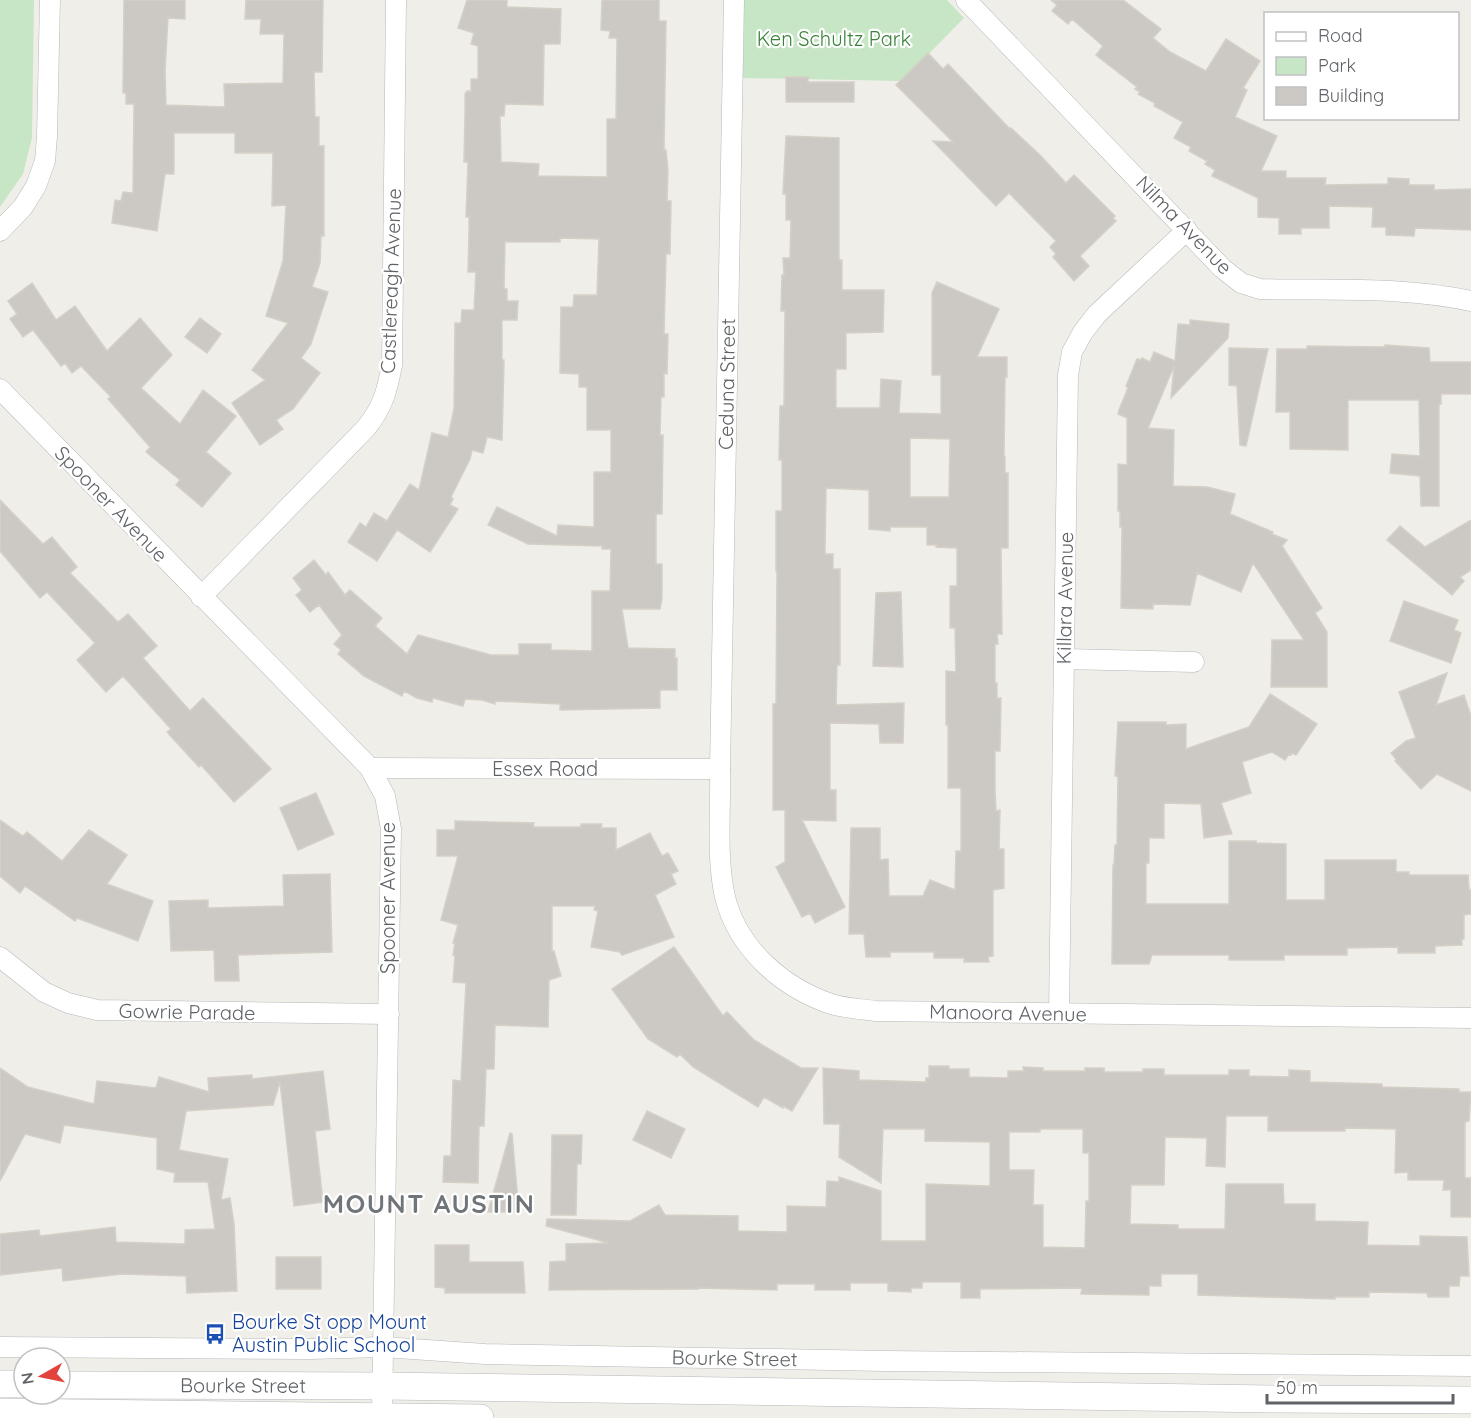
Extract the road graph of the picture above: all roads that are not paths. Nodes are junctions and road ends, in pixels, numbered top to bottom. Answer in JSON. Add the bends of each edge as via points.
{"nodes":[{"id":1,"x":50,"y":0,"type":"edge"},
{"id":2,"x":396,"y":0,"type":"edge"},
{"id":3,"x":734,"y":0,"type":"edge"},
{"id":4,"x":966,"y":0,"type":"edge"},
{"id":5,"x":1187,"y":230,"type":"junction"},
{"id":6,"x":0,"y":231,"type":"edge"},
{"id":7,"x":1471,"y":301,"type":"edge"},
{"id":8,"x":0,"y":389,"type":"edge"},
{"id":9,"x":201,"y":597,"type":"junction"},
{"id":10,"x":1064,"y":658,"type":"junction"},
{"id":11,"x":1194,"y":662,"type":"dead end"},
{"id":12,"x":370,"y":768,"type":"junction"},
{"id":13,"x":720,"y":769,"type":"junction"},
{"id":14,"x":0,"y":957,"type":"edge"},
{"id":15,"x":1059,"y":1013,"type":"junction"},
{"id":16,"x":388,"y":1014,"type":"junction"},
{"id":17,"x":1471,"y":1018,"type":"edge"},
{"id":18,"x":0,"y":1347,"type":"edge"},
{"id":19,"x":383,"y":1347,"type":"junction"},
{"id":20,"x":1471,"y":1366,"type":"edge"},
{"id":21,"x":72,"y":1385,"type":"edge"},
{"id":22,"x":383,"y":1386,"type":"junction"},
{"id":23,"x":1471,"y":1400,"type":"edge"},
{"id":24,"x":0,"y":1412,"type":"edge"},
{"id":25,"x":382,"y":1417,"type":"edge"},
{"id":26,"x":480,"y":1418,"type":"edge"}],
"edges":[{"from":1,"to":6,"type":"street","via":[[45,161],[23,207]]},
{"from":2,"to":9,"type":"street","name":"Castlereagh Avenue","via":[[392,365],[387,390],[380,410],[366,428]]},
{"from":3,"to":13,"type":"street","name":"Ceduna Street"},
{"from":4,"to":5,"type":"street","name":"Nilma Avenue"},
{"from":5,"to":7,"type":"street","name":"Nilma Avenue","via":[[1240,283],[1260,289],[1407,291]]},
{"from":5,"to":10,"type":"street","name":"Killara Avenue","via":[[1097,314],[1072,352],[1067,400]]},
{"from":8,"to":9,"type":"street","name":"Spooner Avenue"},
{"from":9,"to":12,"type":"street","name":"Spooner Avenue"},
{"from":10,"to":11,"type":"street"},
{"from":10,"to":15,"type":"street","name":"Killara Avenue"},
{"from":12,"to":13,"type":"street","name":"Essex Road"},
{"from":12,"to":16,"type":"street","name":"Spooner Avenue","via":[[385,796],[391,829]]},
{"from":13,"to":15,"type":"street","name":"Manoora Avenue","via":[[725,897],[740,935],[766,965],[796,989],[833,1005],[876,1011]]},
{"from":14,"to":16,"type":"street","name":"Gowrie Parade","via":[[44,992],[98,1010]]},
{"from":15,"to":17,"type":"street","name":"Manoora Avenue"},
{"from":16,"to":19,"type":"street","name":"Spooner Avenue"},
{"from":18,"to":19,"type":"street","name":"Bourke Street"},
{"from":19,"to":20,"type":"street","name":"Bourke Street","via":[[496,1354]]},
{"from":19,"to":22,"type":"street","name":"Spooner Avenue"},
{"from":21,"to":22,"type":"main road","name":"Bourke Street"},
{"from":22,"to":23,"type":"main road","name":"Bourke Street"},
{"from":22,"to":25,"type":"street","name":"Spooner Avenue"},
{"from":24,"to":25,"type":"main road","name":"Bourke Street"},
{"from":25,"to":26,"type":"main road","name":"Bourke Street"}]}
